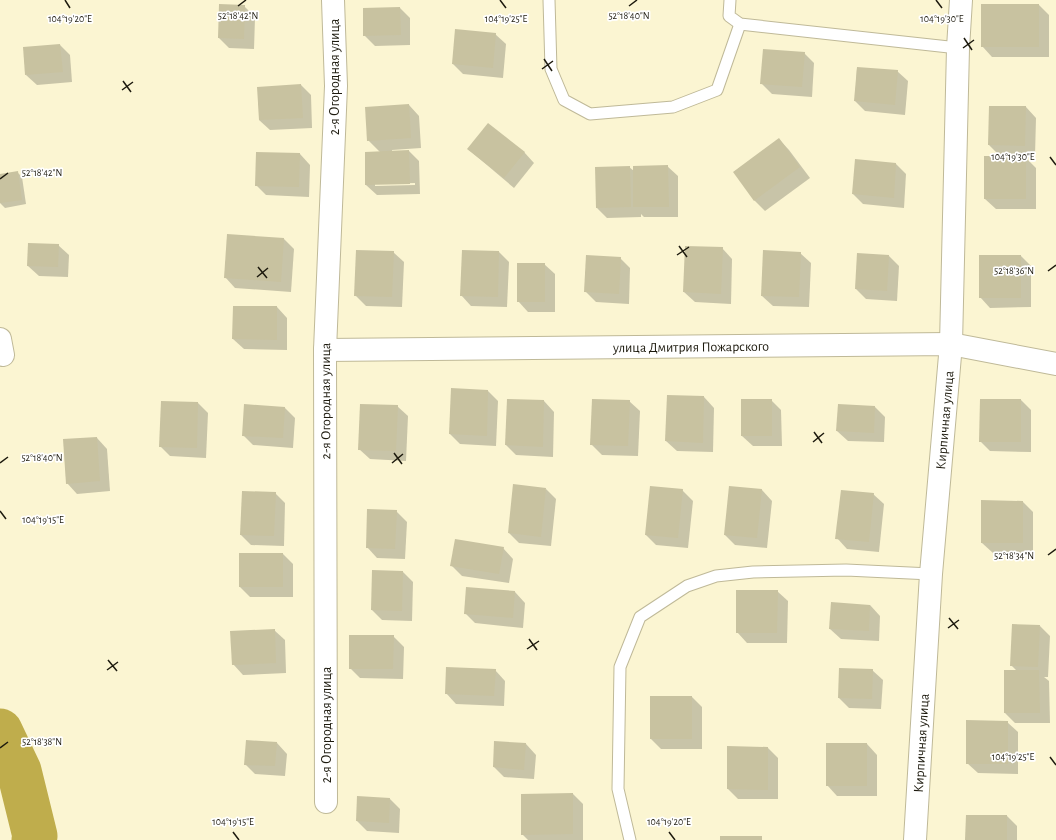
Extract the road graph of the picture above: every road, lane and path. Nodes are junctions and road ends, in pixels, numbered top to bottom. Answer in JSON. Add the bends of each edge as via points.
{"nodes":[{"id":1,"x":333,"y":0,"type":"edge"},
{"id":2,"x":549,"y":0,"type":"edge"},
{"id":3,"x":730,"y":0,"type":"edge"},
{"id":4,"x":961,"y":0,"type":"edge"},
{"id":5,"x":740,"y":24,"type":"junction"},
{"id":6,"x":958,"y":48,"type":"junction"},
{"id":7,"x":951,"y":344,"type":"junction"},
{"id":8,"x":325,"y":350,"type":"junction"},
{"id":9,"x":1056,"y":364,"type":"edge"},
{"id":10,"x":931,"y":574,"type":"junction"},
{"id":11,"x":326,"y":802,"type":"dead end"},
{"id":12,"x":630,"y":840,"type":"edge"},
{"id":13,"x":915,"y":840,"type":"edge"}],
"edges":[{"from":1,"to":8,"type":"street","name":"2-я Огородная улица","via":[[336,86]]},
{"from":2,"to":5,"type":"lane","via":[[551,69],[564,100],[590,114],[674,107],[717,90]]},
{"from":3,"to":5,"type":"lane","via":[[730,16]]},
{"from":4,"to":6,"type":"street","name":"Кирпичная улица"},
{"from":5,"to":6,"type":"lane"},
{"from":6,"to":7,"type":"street","name":"Кирпичная улица"},
{"from":7,"to":8,"type":"street","name":"улица Дмитрия Пожарского"},
{"from":7,"to":9,"type":"street","name":"улица Дмитрия Пожарского"},
{"from":7,"to":10,"type":"street","name":"Кирпичная улица"},
{"from":8,"to":11,"type":"street","name":"2-я Огородная улица"},
{"from":10,"to":12,"type":"lane","via":[[846,570],[753,572],[716,576],[687,586],[640,617],[620,667],[618,789]]},
{"from":10,"to":13,"type":"street","name":"Кирпичная улица"}]}
